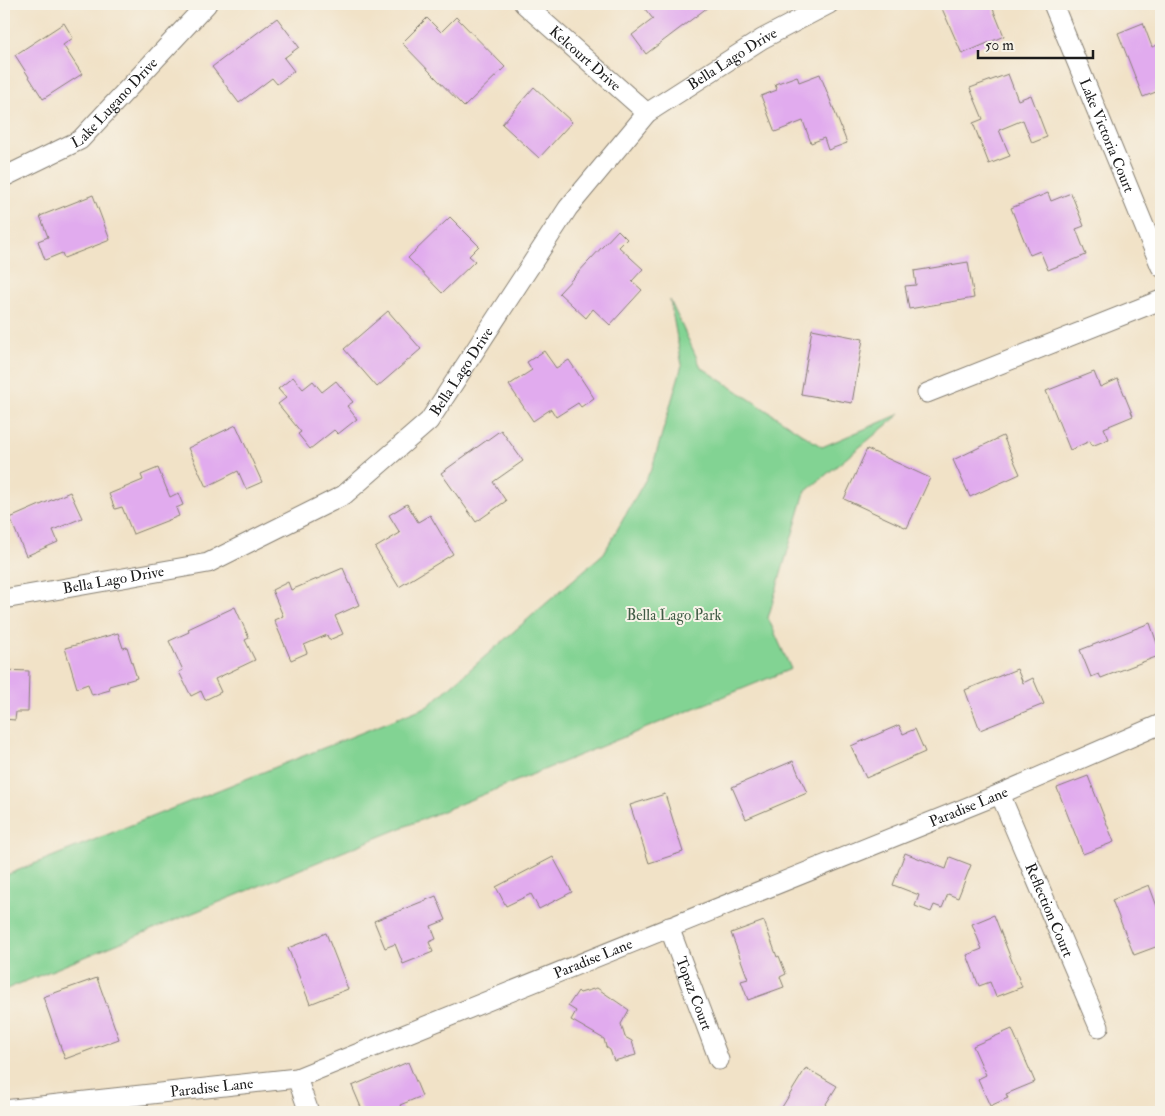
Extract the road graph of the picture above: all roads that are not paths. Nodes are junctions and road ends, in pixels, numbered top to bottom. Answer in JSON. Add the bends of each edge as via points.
{"nodes":[{"id":1,"x":207,"y":4,"type":"edge"},
{"id":2,"x":524,"y":4,"type":"edge"},
{"id":3,"x":829,"y":4,"type":"edge"},
{"id":4,"x":1053,"y":4,"type":"edge"},
{"id":5,"x":647,"y":113,"type":"junction"},
{"id":6,"x":4,"y":177,"type":"edge"},
{"id":7,"x":1161,"y":267,"type":"edge"},
{"id":8,"x":1161,"y":300,"type":"edge"},
{"id":9,"x":927,"y":393,"type":"dead end"},
{"id":10,"x":4,"y":599,"type":"edge"},
{"id":11,"x":1161,"y":724,"type":"edge"},
{"id":12,"x":1000,"y":794,"type":"junction"},
{"id":13,"x":669,"y":927,"type":"junction"},
{"id":14,"x":1099,"y":1028,"type":"dead end"},
{"id":15,"x":719,"y":1060,"type":"dead end"},
{"id":16,"x":296,"y":1078,"type":"junction"},
{"id":17,"x":4,"y":1110,"type":"edge"},
{"id":18,"x":309,"y":1112,"type":"edge"}],
"edges":[{"from":1,"to":6,"type":"street","name":"Lake Lugano Drive","via":[[80,140]]},
{"from":2,"to":5,"type":"street","name":"Kelcourt Drive"},
{"from":3,"to":5,"type":"street","name":"Bella Lago Drive","via":[[762,39]]},
{"from":4,"to":7,"type":"street","name":"Lake Victoria Court"},
{"from":5,"to":10,"type":"street","name":"Bella Lago Drive","via":[[568,208],[429,421],[344,495],[208,563]]},
{"from":8,"to":9,"type":"street"},
{"from":11,"to":12,"type":"street","name":"Paradise Lane"},
{"from":12,"to":13,"type":"street","name":"Paradise Lane"},
{"from":12,"to":14,"type":"street","name":"Reflection Court"},
{"from":13,"to":15,"type":"street","name":"Topaz Court"},
{"from":13,"to":16,"type":"street","name":"Paradise Lane"},
{"from":16,"to":17,"type":"street","name":"Paradise Lane"},
{"from":16,"to":18,"type":"street"}]}
